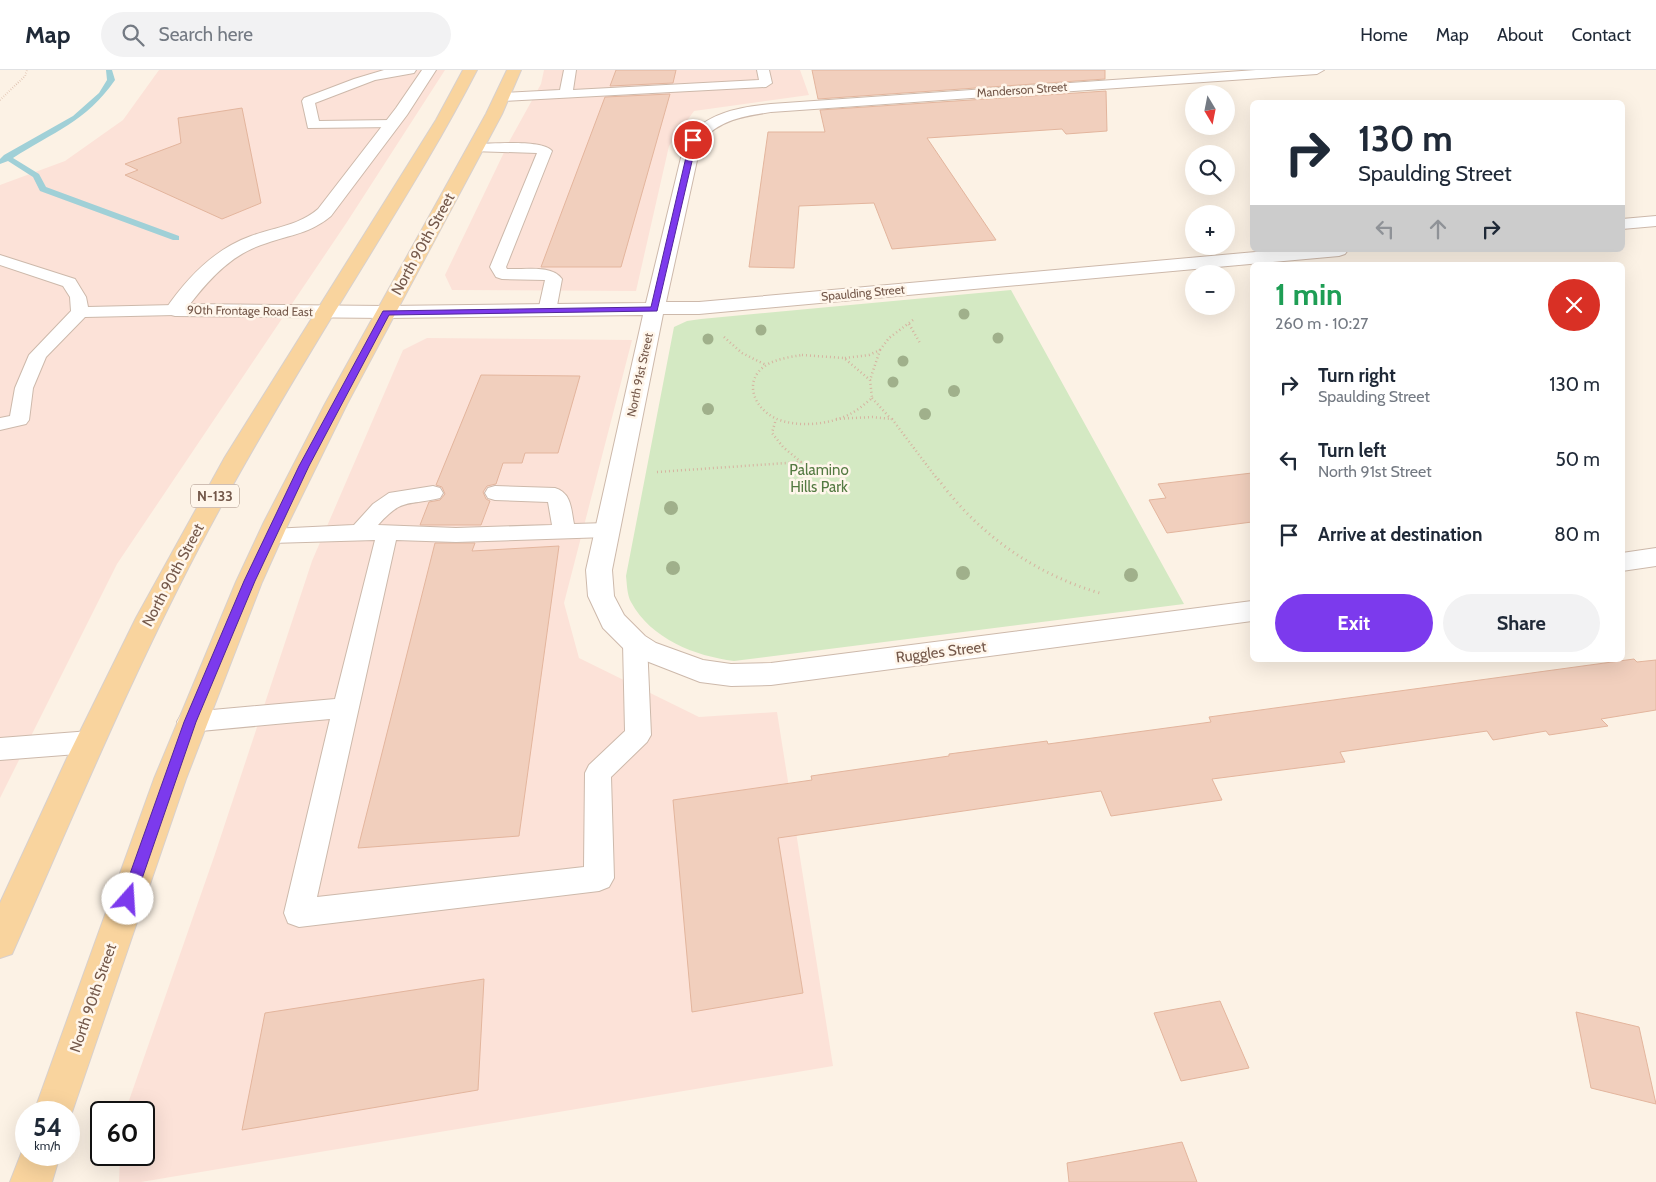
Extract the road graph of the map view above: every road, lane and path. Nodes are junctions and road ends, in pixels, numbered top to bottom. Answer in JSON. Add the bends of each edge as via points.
{"nodes":[{"id":1,"x":27,"y":70,"type":"edge"},
{"id":2,"x":410,"y":70,"type":"edge"},
{"id":3,"x":429,"y":70,"type":"edge"},
{"id":4,"x":470,"y":70,"type":"edge"},
{"id":5,"x":514,"y":70,"type":"edge"},
{"id":6,"x":570,"y":70,"type":"edge"},
{"id":7,"x":763,"y":70,"type":"edge"},
{"id":8,"x":1317,"y":70,"type":"edge"},
{"id":9,"x":566,"y":94,"type":"junction"},
{"id":10,"x":502,"y":97,"type":"junction"},
{"id":11,"x":0,"y":100,"type":"edge"},
{"id":12,"x":729,"y":116,"type":"joint"},
{"id":13,"x":392,"y":124,"type":"junction"},
{"id":14,"x":476,"y":148,"type":"junction"},
{"id":15,"x":1656,"y":221,"type":"edge"},
{"id":16,"x":1625,"y":224,"type":"edge"},
{"id":17,"x":1317,"y":252,"type":"edge"},
{"id":18,"x":0,"y":260,"type":"edge"},
{"id":19,"x":175,"y":310,"type":"junction"},
{"id":20,"x":654,"y":310,"type":"junction"},
{"id":21,"x":547,"y":311,"type":"junction"},
{"id":22,"x":80,"y":312,"type":"junction"},
{"id":23,"x":324,"y":312,"type":"junction"},
{"id":24,"x":386,"y":312,"type":"junction"},
{"id":25,"x":909,"y":324,"type":"dead end"},
{"id":26,"x":722,"y":335,"type":"dead end"},
{"id":27,"x":920,"y":343,"type":"dead end"},
{"id":28,"x":844,"y":358,"type":"junction"},
{"id":29,"x":766,"y":365,"type":"junction"},
{"id":30,"x":870,"y":380,"type":"junction"},
{"id":31,"x":872,"y":398,"type":"junction"},
{"id":32,"x":776,"y":419,"type":"junction"},
{"id":33,"x":836,"y":419,"type":"junction"},
{"id":34,"x":892,"y":419,"type":"junction"},
{"id":35,"x":0,"y":424,"type":"edge"},
{"id":36,"x":619,"y":475,"type":"junction"},
{"id":37,"x":433,"y":493,"type":"dead end"},
{"id":38,"x":496,"y":493,"type":"dead end"},
{"id":39,"x":607,"y":530,"type":"junction"},
{"id":40,"x":564,"y":531,"type":"junction"},
{"id":41,"x":360,"y":532,"type":"junction"},
{"id":42,"x":387,"y":534,"type":"junction"},
{"id":43,"x":271,"y":536,"type":"junction"},
{"id":44,"x":1656,"y":558,"type":"edge"},
{"id":45,"x":1625,"y":562,"type":"edge"},
{"id":46,"x":1110,"y":595,"type":"dead end"},
{"id":47,"x":1250,"y":611,"type":"edge"},
{"id":48,"x":635,"y":643,"type":"junction"},
{"id":49,"x":345,"y":708,"type":"junction"},
{"id":50,"x":190,"y":722,"type":"junction"},
{"id":51,"x":90,"y":742,"type":"junction"},
{"id":52,"x":0,"y":749,"type":"edge"},
{"id":53,"x":0,"y":942,"type":"edge"},
{"id":54,"x":57,"y":1101,"type":"edge"},
{"id":55,"x":36,"y":1166,"type":"edge"},
{"id":56,"x":31,"y":1182,"type":"edge"}],
"edges":[{"from":1,"to":11,"type":"path","via":[[25,76]]},
{"from":2,"to":13,"type":"lane","via":[[358,80],[308,100],[313,125]]},
{"from":3,"to":13,"type":"street","name":"90th Frontage Road East"},
{"from":4,"to":23,"type":"main road","name":"North 90th Street","number":"N-133","via":[[444,120]]},
{"from":5,"to":10,"type":"main road","name":"North 90th Street"},
{"from":6,"to":9,"type":"lane"},
{"from":7,"to":9,"type":"lane","via":[[766,83]]},
{"from":8,"to":12,"type":"street","name":"Manderson Street","via":[[771,108]]},
{"from":9,"to":10,"type":"lane"},
{"from":10,"to":14,"type":"main road","name":"North 90th Street"},
{"from":12,"to":20,"type":"street","name":"North 91st Street","via":[[711,124],[693,140]]},
{"from":13,"to":19,"type":"street","name":"90th Frontage Road East","via":[[321,216],[304,226],[261,239],[220,259],[207,269]]},
{"from":14,"to":21,"type":"lane","via":[[538,148],[545,152],[498,267],[502,274],[549,275],[554,279]]},
{"from":14,"to":24,"type":"main road","name":"North 90th Street"},
{"from":15,"to":16,"type":"street"},
{"from":17,"to":20,"type":"street","name":"Spaulding Street"},
{"from":18,"to":22,"type":"lane","via":[[69,283],[78,297]]},
{"from":19,"to":22,"type":"lane"},
{"from":19,"to":23,"type":"street","name":"90th Frontage Road East"},
{"from":20,"to":21,"type":"street","name":"Spaulding Street"},
{"from":20,"to":36,"type":"street","name":"North 91st Street"},
{"from":21,"to":24,"type":"street","name":"Spaulding Street"},
{"from":22,"to":35,"type":"lane","via":[[38,355],[24,388],[19,420]]},
{"from":23,"to":24,"type":"street","name":"90th Frontage Road East"},
{"from":23,"to":51,"type":"main road","name":"North 90th Street","number":"N-133","via":[[252,429],[174,571]]},
{"from":24,"to":43,"type":"main road","name":"North 90th Street","via":[[304,466]]},
{"from":25,"to":27,"type":"path"},
{"from":26,"to":29,"type":"path","via":[[742,353]]},
{"from":28,"to":29,"type":"path","via":[[804,355]]},
{"from":28,"to":30,"type":"path"},
{"from":28,"to":30,"type":"path","via":[[880,350]]},
{"from":29,"to":32,"type":"path","via":[[756,374],[751,392],[760,408]]},
{"from":30,"to":31,"type":"path"},
{"from":31,"to":33,"type":"path","via":[[857,410]]},
{"from":31,"to":34,"type":"path"},
{"from":32,"to":33,"type":"path","via":[[808,423]]},
{"from":32,"to":36,"type":"path","via":[[772,433],[801,462]]},
{"from":33,"to":34,"type":"path"},
{"from":34,"to":46,"type":"path","via":[[963,510],[1022,559],[1074,586]]},
{"from":36,"to":39,"type":"street","name":"North 91st Street"},
{"from":37,"to":41,"type":"lane","via":[[396,498]]},
{"from":38,"to":40,"type":"lane","via":[[555,495]]},
{"from":39,"to":40,"type":"lane"},
{"from":39,"to":48,"type":"street","name":"North 91st Street","via":[[599,570],[601,596],[613,621]]},
{"from":40,"to":42,"type":"lane"},
{"from":41,"to":42,"type":"lane"},
{"from":41,"to":43,"type":"lane"},
{"from":42,"to":49,"type":"lane"},
{"from":43,"to":50,"type":"main road","name":"North 90th Street"},
{"from":44,"to":45,"type":"street"},
{"from":47,"to":48,"type":"street","name":"Ruggles Street","via":[[771,674],[731,675],[700,671]]},
{"from":48,"to":49,"type":"lane","via":[[638,735],[598,773],[600,878],[299,913]]},
{"from":49,"to":50,"type":"lane"},
{"from":50,"to":54,"type":"main road","name":"North 90th Street"},
{"from":51,"to":52,"type":"lane"},
{"from":51,"to":53,"type":"main road","name":"North 90th Street","number":"N-133"},
{"from":55,"to":56,"type":"main road"}]}
